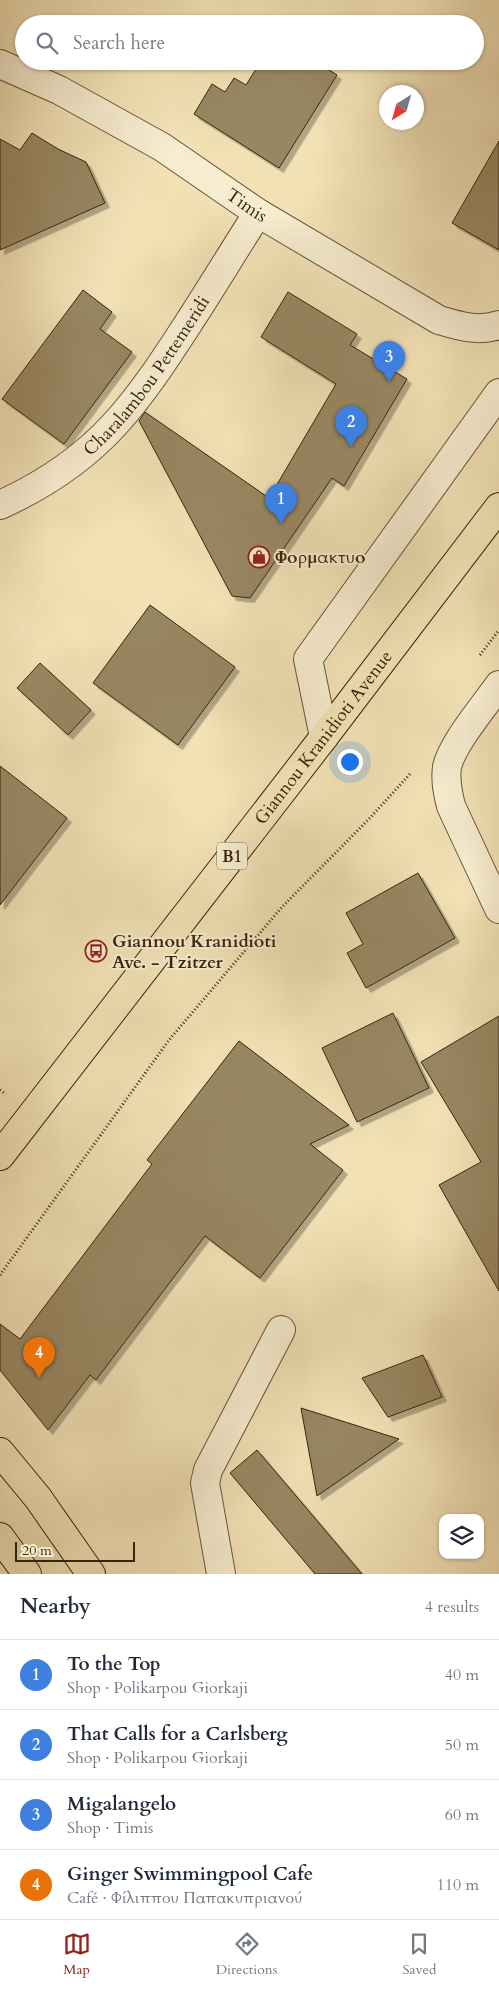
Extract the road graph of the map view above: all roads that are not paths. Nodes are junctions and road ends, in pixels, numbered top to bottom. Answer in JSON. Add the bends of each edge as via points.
{"nodes":[{"id":1,"x":0,"y":64,"type":"edge"},
{"id":2,"x":258,"y":213,"type":"junction"},
{"id":3,"x":499,"y":325,"type":"edge"},
{"id":4,"x":499,"y":393,"type":"edge"},
{"id":5,"x":0,"y":504,"type":"edge"},
{"id":6,"x":499,"y":507,"type":"edge"},
{"id":7,"x":499,"y":685,"type":"edge"},
{"id":8,"x":324,"y":737,"type":"junction"},
{"id":9,"x":499,"y":909,"type":"edge"},
{"id":10,"x":1,"y":1151,"type":"edge"},
{"id":11,"x":281,"y":1330,"type":"dead end"},
{"id":12,"x":0,"y":1452,"type":"edge"},
{"id":13,"x":1,"y":1540,"type":"edge"},
{"id":14,"x":27,"y":1574,"type":"edge"},
{"id":15,"x":91,"y":1574,"type":"edge"},
{"id":16,"x":221,"y":1574,"type":"edge"}],
"edges":[{"from":1,"to":2,"type":"street","name":"Timis","via":[[59,90],[162,147]]},
{"from":2,"to":3,"type":"street","name":"Timis","via":[[439,320],[465,328]]},
{"from":2,"to":5,"type":"street","name":"Charalambou Pettemeridi","via":[[169,353],[114,425],[60,471]]},
{"from":4,"to":8,"type":"street","via":[[308,659]]},
{"from":6,"to":8,"type":"main road","name":"Giannou Kranidioti Avenue","number":"B1"},
{"from":7,"to":9,"type":"street","via":[[454,751],[448,767],[447,790],[451,806]]},
{"from":8,"to":10,"type":"main road","name":"Giannou Kranidioti Avenue","number":"B1"},
{"from":11,"to":16,"type":"street","via":[[208,1470],[205,1482]]},
{"from":12,"to":15,"type":"main road","via":[[38,1498]]},
{"from":13,"to":14,"type":"main road"}]}
